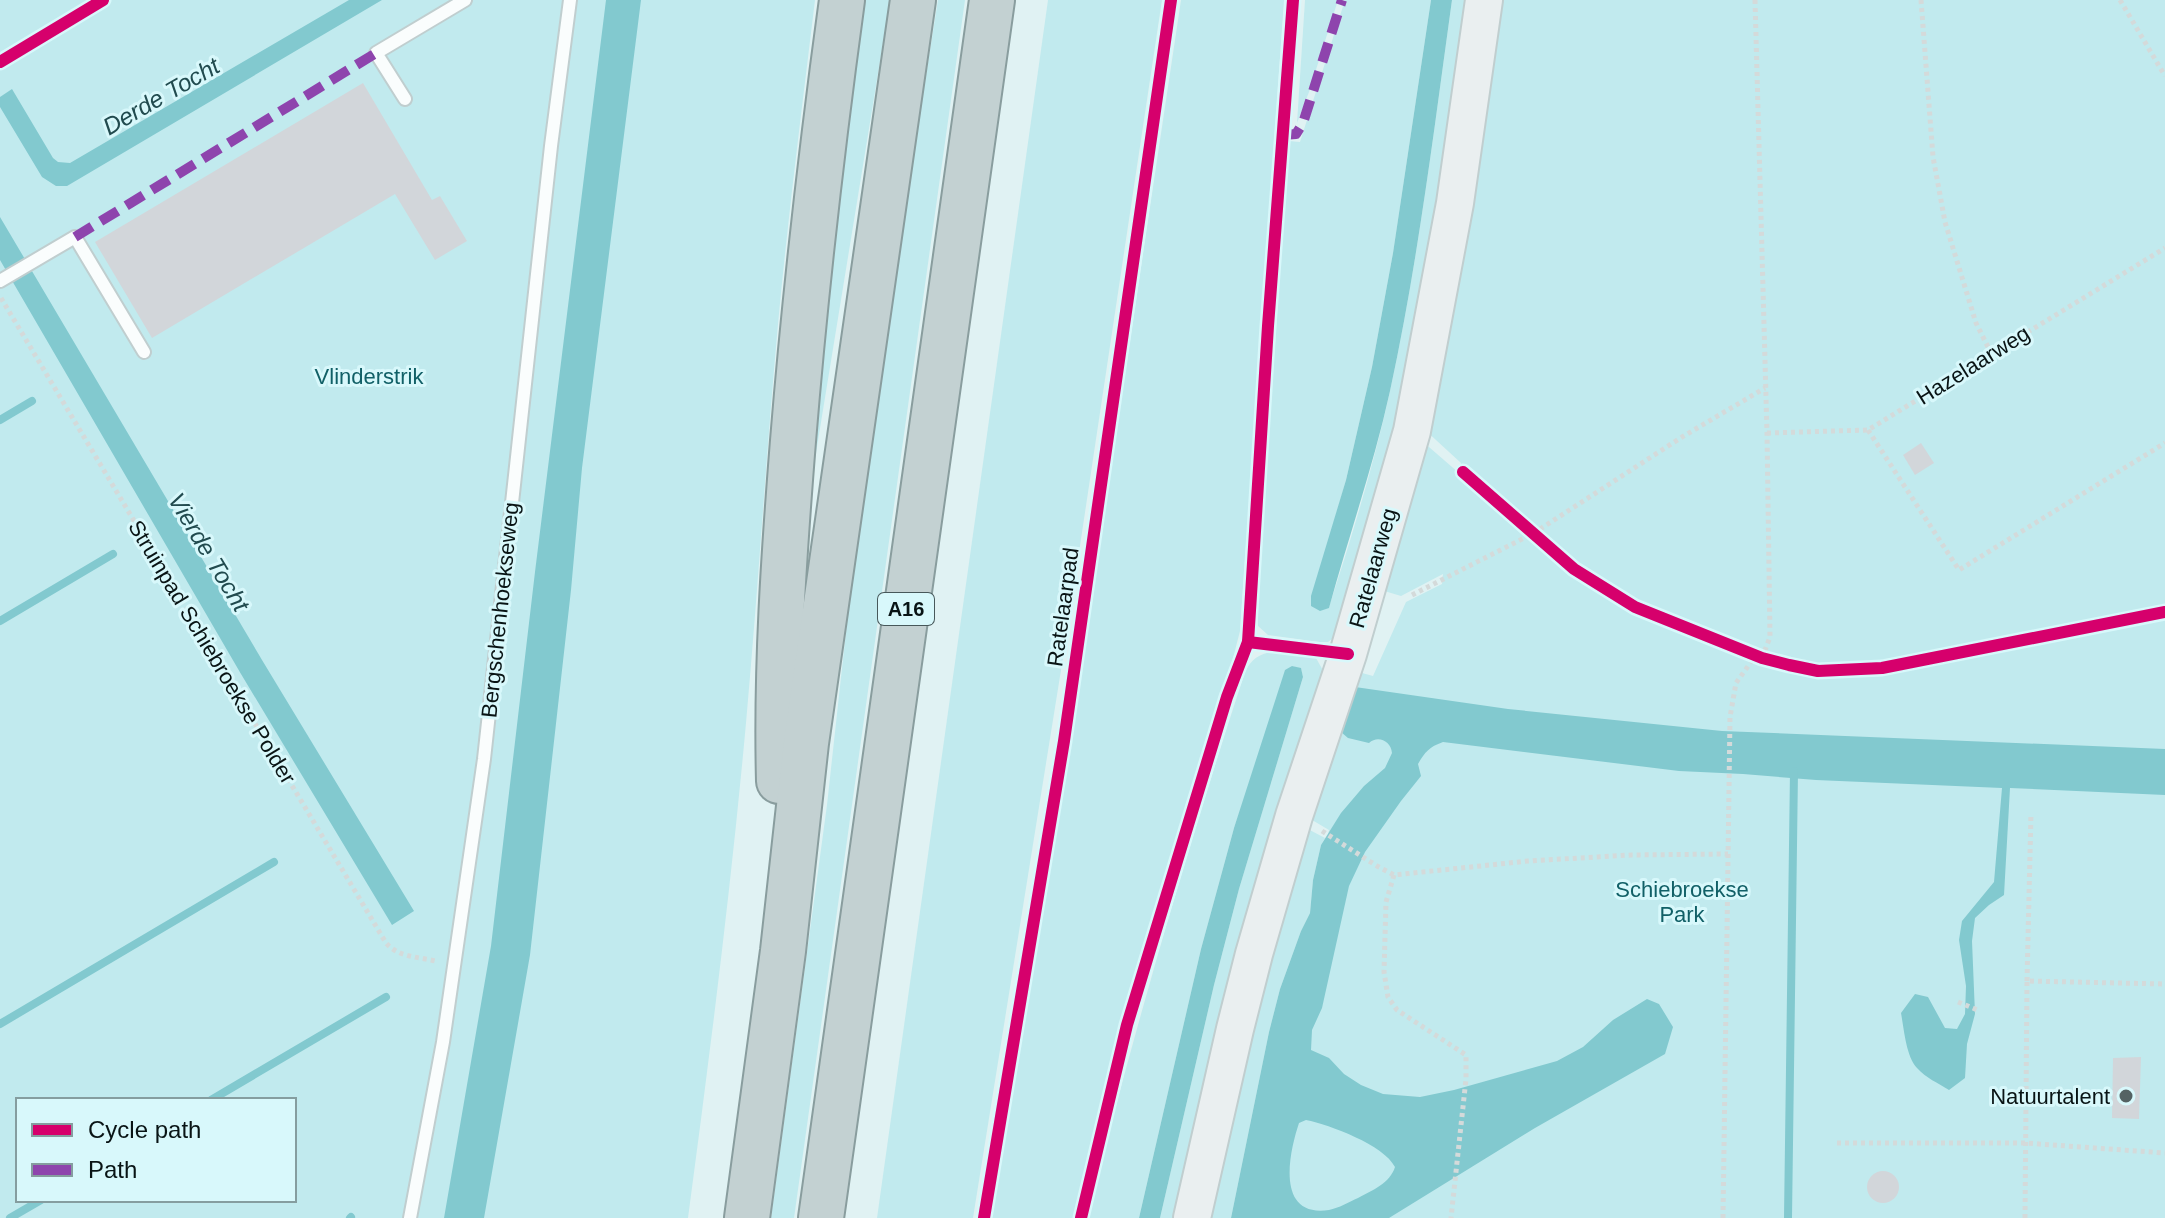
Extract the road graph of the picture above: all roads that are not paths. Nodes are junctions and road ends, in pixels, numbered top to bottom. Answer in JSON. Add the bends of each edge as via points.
{"nodes":[{"id":1,"x":465,"y":0,"type":"edge"},
{"id":2,"x":570,"y":0,"type":"edge"},
{"id":3,"x":842,"y":0,"type":"edge"},
{"id":4,"x":913,"y":0,"type":"edge"},
{"id":5,"x":992,"y":0,"type":"edge"},
{"id":6,"x":1484,"y":0,"type":"edge"},
{"id":7,"x":405,"y":99,"type":"dead end"},
{"id":8,"x":0,"y":281,"type":"edge"},
{"id":9,"x":144,"y":352,"type":"dead end"},
{"id":10,"x":783,"y":951,"type":"junction"},
{"id":11,"x":410,"y":1218,"type":"edge"},
{"id":12,"x":747,"y":1218,"type":"edge"},
{"id":13,"x":821,"y":1218,"type":"edge"},
{"id":14,"x":1192,"y":1218,"type":"edge"}],
"edges":[{"from":1,"to":7,"type":"lane","via":[[376,53]]},
{"from":2,"to":11,"type":"lane","name":"Bergschenhoekseweg","via":[[484,759],[443,1042]]},
{"from":3,"to":10,"type":"highway","via":[[803,329],[784,557],[777,719]]},
{"from":4,"to":10,"type":"highway","via":[[806,743]]},
{"from":5,"to":13,"type":"highway","number":"A16"},
{"from":6,"to":14,"type":"street","name":"Ratelaarweg","via":[[1455,203],[1412,431],[1254,954]]},
{"from":8,"to":9,"type":"lane","via":[[75,237]]},
{"from":10,"to":12,"type":"highway"}]}
